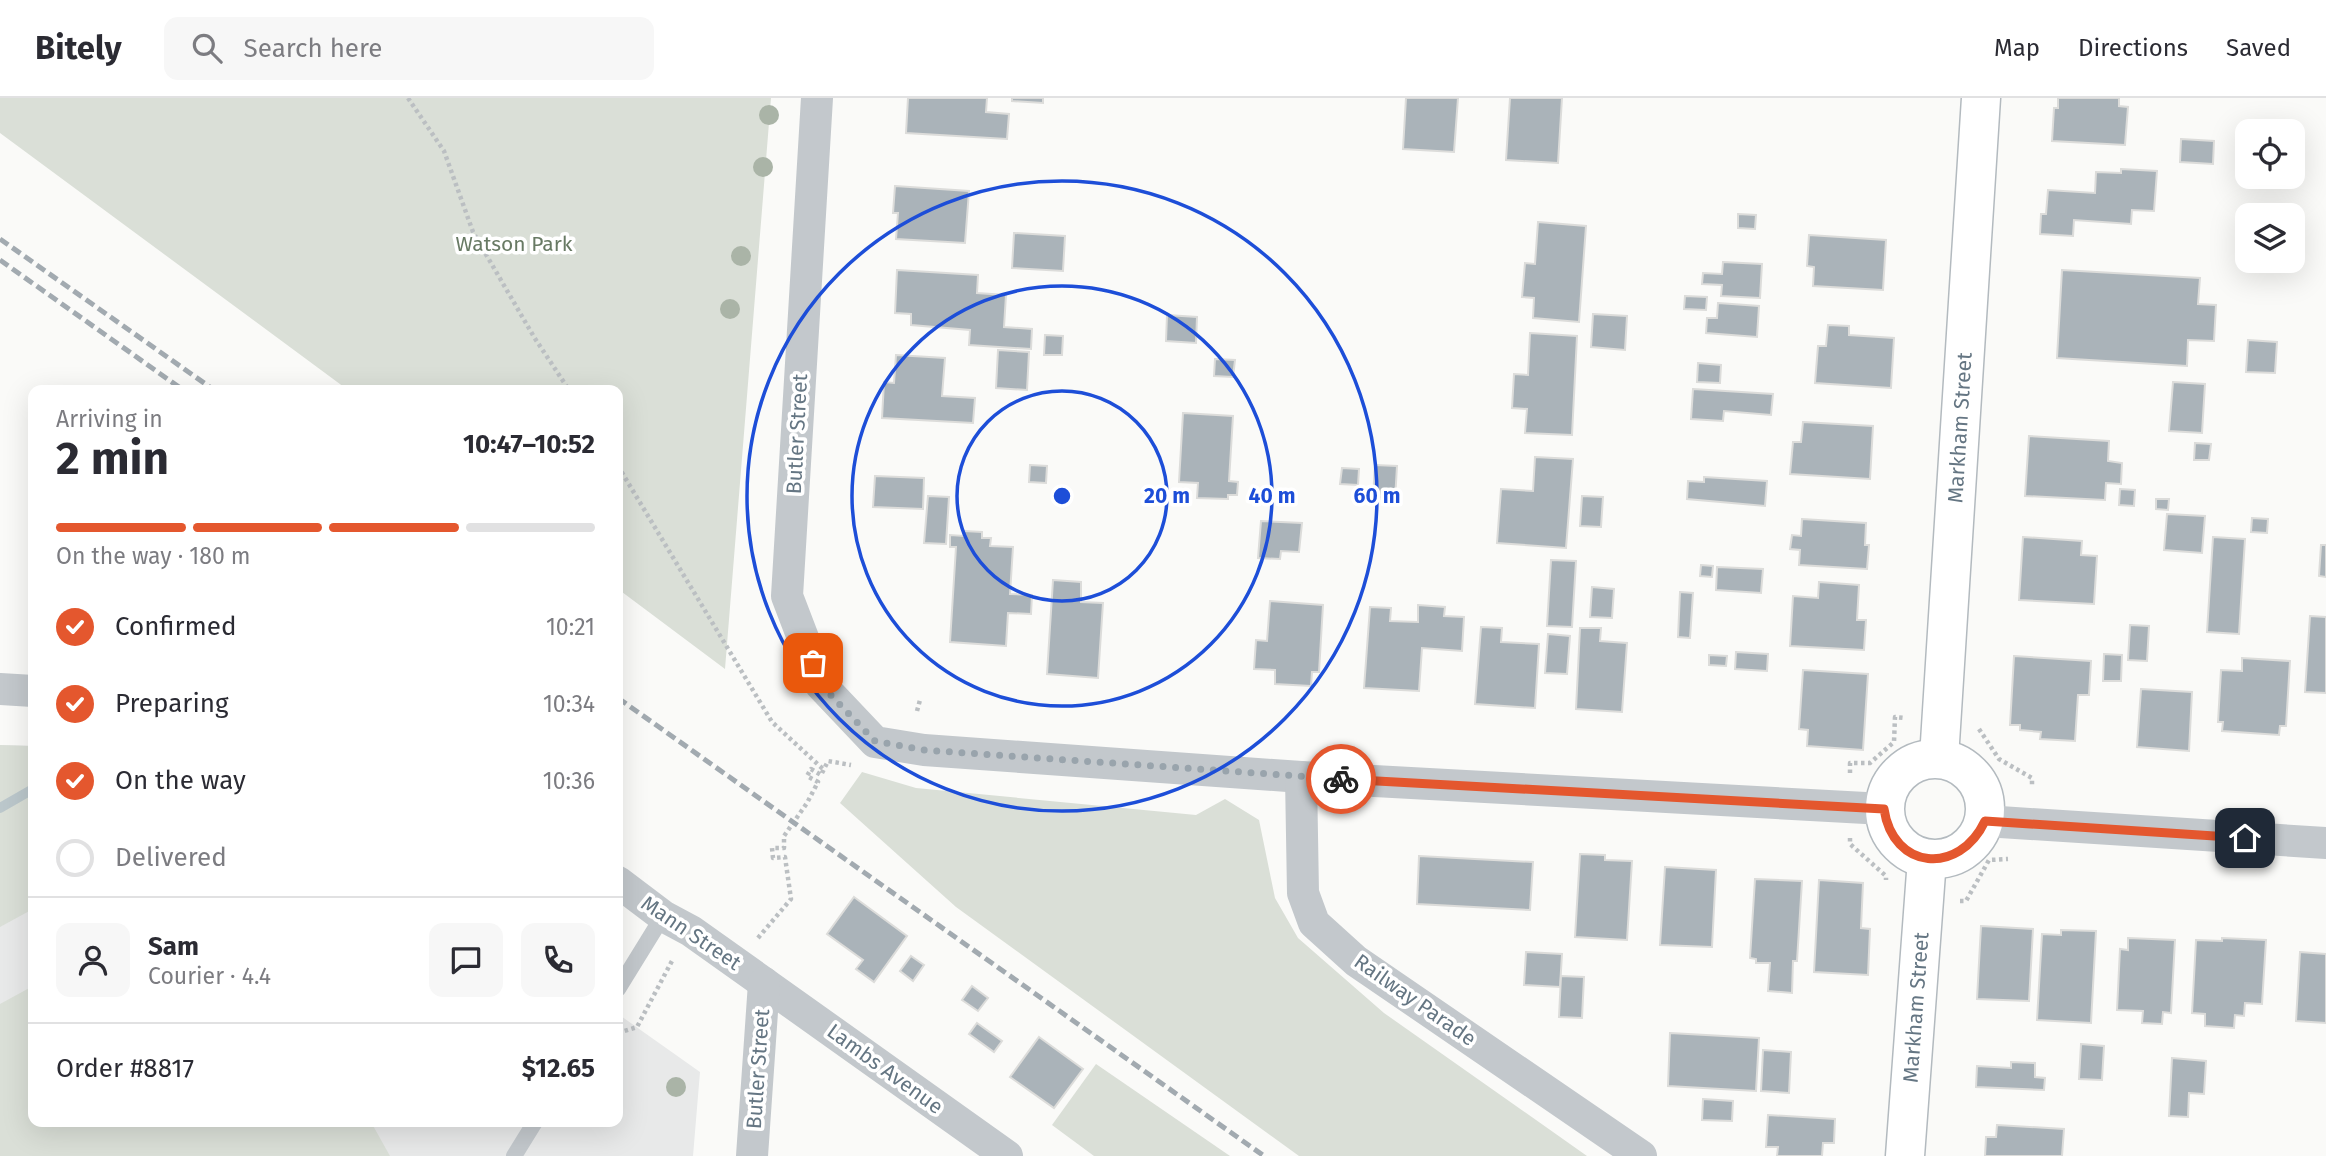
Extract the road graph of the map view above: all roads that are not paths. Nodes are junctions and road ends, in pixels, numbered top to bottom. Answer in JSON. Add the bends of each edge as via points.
{"nodes":[{"id":1,"x":817,"y":98,"type":"edge"},
{"id":2,"x":1981,"y":98,"type":"edge"},
{"id":3,"x":0,"y":689,"type":"edge"},
{"id":4,"x":28,"y":691,"type":"edge"},
{"id":5,"x":1940,"y":758,"type":"junction"},
{"id":6,"x":1301,"y":777,"type":"junction"},
{"id":7,"x":1884,"y":809,"type":"junction"},
{"id":8,"x":1985,"y":821,"type":"junction"},
{"id":9,"x":2326,"y":844,"type":"edge"},
{"id":10,"x":1927,"y":859,"type":"junction"},
{"id":11,"x":623,"y":887,"type":"edge"},
{"id":12,"x":663,"y":916,"type":"junction"},
{"id":13,"x":623,"y":981,"type":"edge"},
{"id":14,"x":764,"y":983,"type":"junction"},
{"id":15,"x":532,"y":1127,"type":"edge"},
{"id":16,"x":514,"y":1156,"type":"edge"},
{"id":17,"x":752,"y":1156,"type":"edge"},
{"id":18,"x":1007,"y":1156,"type":"edge"},
{"id":19,"x":1641,"y":1156,"type":"edge"},
{"id":20,"x":1905,"y":1156,"type":"edge"}],
"edges":[{"from":1,"to":6,"type":"street","name":"Butler Street","via":[[787,596],[821,685],[875,741],[924,750]]},
{"from":2,"to":5,"type":"street","name":"Markham Street"},
{"from":3,"to":4,"type":"street"},
{"from":5,"to":7,"type":"street","via":[[1907,766],[1895,778]]},
{"from":5,"to":8,"type":"street","via":[[1969,771],[1979,784]]},
{"from":6,"to":7,"type":"street"},
{"from":6,"to":19,"type":"street","name":"Railway Parade","via":[[1303,893],[1314,923],[1356,961]]},
{"from":7,"to":10,"type":"street","via":[[1894,838]]},
{"from":8,"to":9,"type":"street"},
{"from":8,"to":10,"type":"street","via":[[1962,852]]},
{"from":10,"to":20,"type":"street","name":"Markham Street"},
{"from":11,"to":12,"type":"street","name":"Mann Street"},
{"from":12,"to":13,"type":"lane"},
{"from":12,"to":14,"type":"street","name":"Mann Street"},
{"from":14,"to":17,"type":"street","name":"Butler Street"},
{"from":14,"to":18,"type":"street","name":"Lambs Avenue"},
{"from":15,"to":16,"type":"lane"}]}
